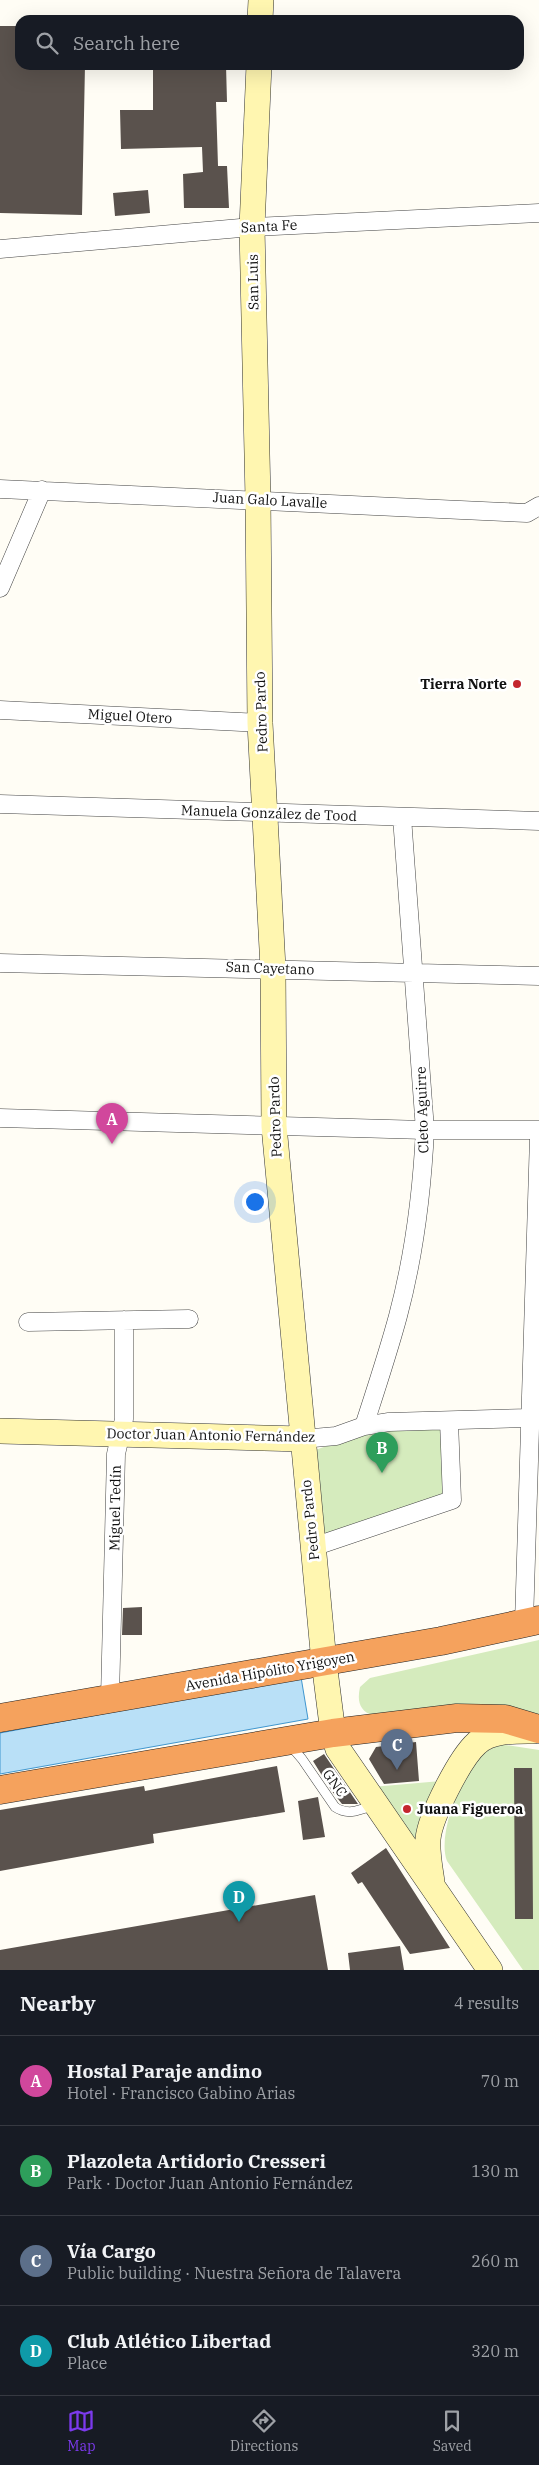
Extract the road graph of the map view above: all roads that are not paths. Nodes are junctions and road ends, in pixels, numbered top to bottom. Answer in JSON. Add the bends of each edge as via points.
{"nodes":[{"id":1,"x":261,"y":0,"type":"edge"},
{"id":2,"x":260,"y":15,"type":"edge"},
{"id":3,"x":259,"y":70,"type":"edge"},
{"id":4,"x":539,"y":213,"type":"edge"},
{"id":5,"x":252,"y":227,"type":"junction"},
{"id":6,"x":0,"y":249,"type":"edge"},
{"id":7,"x":0,"y":489,"type":"edge"},
{"id":8,"x":42,"y":490,"type":"junction"},
{"id":9,"x":258,"y":499,"type":"junction"},
{"id":10,"x":539,"y":506,"type":"edge"},
{"id":11,"x":0,"y":588,"type":"edge"},
{"id":12,"x":0,"y":710,"type":"edge"},
{"id":13,"x":260,"y":723,"type":"junction"},
{"id":14,"x":0,"y":804,"type":"edge"},
{"id":15,"x":266,"y":813,"type":"junction"},
{"id":16,"x":402,"y":817,"type":"junction"},
{"id":17,"x":539,"y":821,"type":"edge"},
{"id":18,"x":0,"y":962,"type":"edge"},
{"id":19,"x":273,"y":968,"type":"junction"},
{"id":20,"x":414,"y":973,"type":"junction"},
{"id":21,"x":539,"y":976,"type":"edge"},
{"id":22,"x":0,"y":1118,"type":"edge"},
{"id":23,"x":274,"y":1126,"type":"junction"},
{"id":24,"x":425,"y":1130,"type":"junction"},
{"id":25,"x":539,"y":1130,"type":"edge"},
{"id":26,"x":539,"y":1137,"type":"edge"},
{"id":27,"x":189,"y":1319,"type":"dead end"},
{"id":28,"x":124,"y":1320,"type":"junction"},
{"id":29,"x":28,"y":1322,"type":"dead end"},
{"id":30,"x":529,"y":1418,"type":"junction"},
{"id":31,"x":449,"y":1421,"type":"junction"},
{"id":32,"x":364,"y":1426,"type":"junction"},
{"id":33,"x":0,"y":1432,"type":"edge"},
{"id":34,"x":120,"y":1434,"type":"junction"},
{"id":35,"x":302,"y":1439,"type":"junction"},
{"id":36,"x":313,"y":1547,"type":"junction"},
{"id":37,"x":532,"y":1622,"type":"edge"},
{"id":38,"x":324,"y":1662,"type":"junction"},
{"id":39,"x":110,"y":1698,"type":"junction"},
{"id":40,"x":0,"y":1718,"type":"edge"},
{"id":41,"x":539,"y":1730,"type":"edge"},
{"id":42,"x":333,"y":1733,"type":"junction"},
{"id":43,"x":286,"y":1741,"type":"junction"},
{"id":44,"x":0,"y":1790,"type":"edge"},
{"id":45,"x":376,"y":1805,"type":"junction"},
{"id":46,"x":432,"y":1884,"type":"junction"},
{"id":47,"x":490,"y":1970,"type":"edge"}],
"edges":[{"from":1,"to":2,"type":"street"},
{"from":3,"to":5,"type":"street","name":"San Luis"},
{"from":4,"to":5,"type":"street","name":"Santa Fe"},
{"from":5,"to":6,"type":"street","name":"Santa Fe"},
{"from":5,"to":9,"type":"street","name":"San Luis"},
{"from":7,"to":8,"type":"street","name":"Juan Galo Lavalle"},
{"from":8,"to":9,"type":"street","name":"Juan Galo Lavalle"},
{"from":8,"to":11,"type":"street"},
{"from":9,"to":10,"type":"street","name":"Juan Galo Lavalle","via":[[527,513]]},
{"from":9,"to":13,"type":"street","name":"Pedro Pardo"},
{"from":12,"to":13,"type":"street","name":"Miguel Otero"},
{"from":13,"to":15,"type":"street","name":"Pedro Pardo"},
{"from":14,"to":15,"type":"street","name":"Manuela González de Tood"},
{"from":15,"to":16,"type":"street","name":"Manuela González de Tood"},
{"from":15,"to":19,"type":"street","name":"Pedro Pardo"},
{"from":16,"to":17,"type":"street","name":"Manuela González de Tood"},
{"from":16,"to":20,"type":"street","name":"Cleto Aguirre"},
{"from":18,"to":19,"type":"street","name":"San Cayetano"},
{"from":19,"to":20,"type":"street","name":"San Cayetano"},
{"from":19,"to":23,"type":"street","name":"Pedro Pardo"},
{"from":20,"to":21,"type":"street","name":"San Cayetano"},
{"from":20,"to":24,"type":"street","name":"Cleto Aguirre"},
{"from":22,"to":23,"type":"street"},
{"from":23,"to":24,"type":"street"},
{"from":23,"to":35,"type":"street","name":"Pedro Pardo"},
{"from":24,"to":25,"type":"street"},
{"from":24,"to":32,"type":"street","name":"Cleto Aguirre","via":[[423,1172],[409,1267]]},
{"from":26,"to":30,"type":"street"},
{"from":27,"to":28,"type":"street"},
{"from":28,"to":29,"type":"street"},
{"from":28,"to":34,"type":"street","name":"Miguel Tedín","via":[[124,1419]]},
{"from":30,"to":31,"type":"street","name":"Doctor Juan Antonio Fernández"},
{"from":30,"to":37,"type":"street"},
{"from":31,"to":32,"type":"street","name":"Doctor Juan Antonio Fernández","via":[[389,1422]]},
{"from":31,"to":36,"type":"street","via":[[452,1500]]},
{"from":32,"to":35,"type":"street","name":"Doctor Juan Antonio Fernández","via":[[336,1436]]},
{"from":33,"to":34,"type":"street","name":"Doctor Juan Antonio Fernández"},
{"from":34,"to":35,"type":"street","name":"Doctor Juan Antonio Fernández"},
{"from":34,"to":39,"type":"street","name":"Miguel Tedín","via":[[116,1454]]},
{"from":35,"to":36,"type":"street","name":"Pedro Pardo"},
{"from":36,"to":38,"type":"street","name":"Pedro Pardo"},
{"from":37,"to":38,"type":"highway","name":"Avenida Hipólito Yrigoyen"},
{"from":38,"to":39,"type":"highway","name":"Avenida Hipólito Yrigoyen"},
{"from":38,"to":42,"type":"street","name":"Pedro Pardo"},
{"from":39,"to":40,"type":"highway","name":"Avenida Hipólito Yrigoyen"},
{"from":41,"to":42,"type":"highway","via":[[505,1719],[478,1717]]},
{"from":41,"to":46,"type":"street","via":[[488,1736],[477,1742],[467,1756],[433,1818],[428,1837]]},
{"from":42,"to":43,"type":"highway"},
{"from":42,"to":45,"type":"street","name":"Pedro Pardo","via":[[344,1761]]},
{"from":43,"to":44,"type":"highway"},
{"from":43,"to":45,"type":"lane","name":"GNC","via":[[302,1759],[334,1808],[354,1812]]},
{"from":45,"to":46,"type":"street","name":"Pedro Pardo"},
{"from":46,"to":47,"type":"street","name":"Pedro Pardo"}]}
